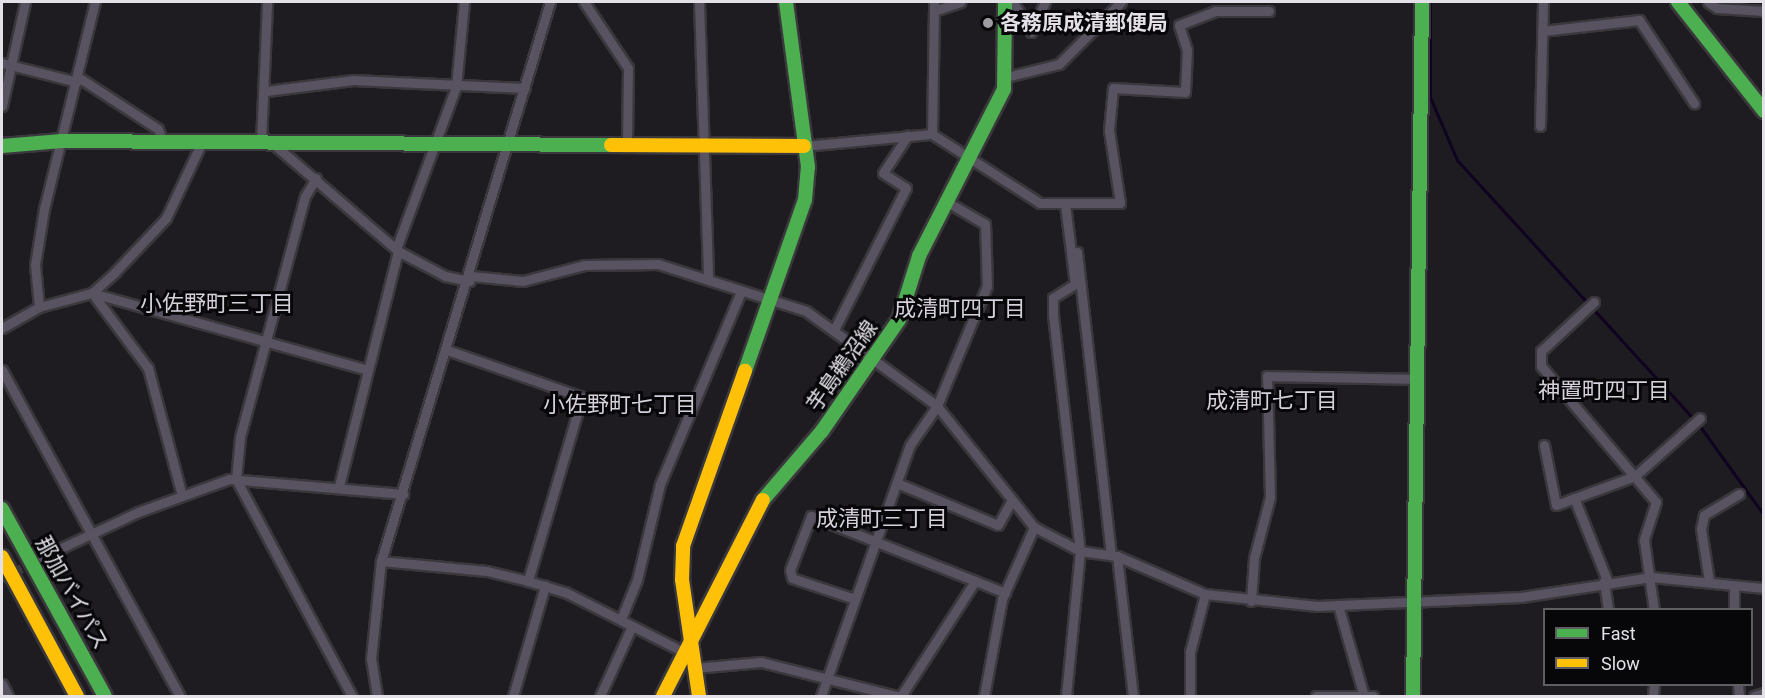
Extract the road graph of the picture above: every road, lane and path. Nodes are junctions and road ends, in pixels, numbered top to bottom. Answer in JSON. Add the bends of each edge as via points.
{"nodes":[{"id":1,"x":25,"y":2,"type":"edge"},
{"id":2,"x":95,"y":2,"type":"edge"},
{"id":3,"x":267,"y":2,"type":"edge"},
{"id":4,"x":464,"y":2,"type":"edge"},
{"id":5,"x":550,"y":2,"type":"edge"},
{"id":6,"x":584,"y":2,"type":"edge"},
{"id":7,"x":699,"y":2,"type":"edge"},
{"id":8,"x":786,"y":2,"type":"edge"},
{"id":9,"x":960,"y":2,"type":"edge"},
{"id":10,"x":1005,"y":2,"type":"edge"},
{"id":11,"x":1013,"y":2,"type":"edge"},
{"id":12,"x":1045,"y":2,"type":"edge"},
{"id":13,"x":1121,"y":2,"type":"edge"},
{"id":14,"x":1422,"y":2,"type":"edge"},
{"id":15,"x":1543,"y":2,"type":"edge"},
{"id":16,"x":1678,"y":2,"type":"edge"},
{"id":17,"x":1708,"y":2,"type":"edge"},
{"id":18,"x":934,"y":6,"type":"edge"},
{"id":19,"x":1269,"y":11,"type":"dead end"},
{"id":20,"x":1764,"y":11,"type":"edge"},
{"id":21,"x":1542,"y":31,"type":"junction"},
{"id":22,"x":6,"y":64,"type":"edge"},
{"id":23,"x":1006,"y":77,"type":"junction"},
{"id":24,"x":77,"y":79,"type":"junction"},
{"id":25,"x":456,"y":87,"type":"junction"},
{"id":26,"x":525,"y":88,"type":"junction"},
{"id":27,"x":266,"y":91,"type":"junction"},
{"id":28,"x":1694,"y":103,"type":"dead end"},
{"id":29,"x":2,"y":106,"type":"edge"},
{"id":30,"x":1764,"y":111,"type":"edge"},
{"id":31,"x":1540,"y":126,"type":"dead end"},
{"id":32,"x":932,"y":134,"type":"junction"},
{"id":33,"x":908,"y":135,"type":"junction"},
{"id":34,"x":62,"y":141,"type":"junction"},
{"id":35,"x":163,"y":142,"type":"junction"},
{"id":36,"x":202,"y":142,"type":"junction"},
{"id":37,"x":266,"y":142,"type":"junction"},
{"id":38,"x":703,"y":142,"type":"junction"},
{"id":39,"x":435,"y":143,"type":"junction"},
{"id":40,"x":627,"y":143,"type":"junction"},
{"id":41,"x":510,"y":144,"type":"junction"},
{"id":42,"x":2,"y":146,"type":"edge"},
{"id":43,"x":804,"y":146,"type":"junction"},
{"id":44,"x":972,"y":157,"type":"junction"},
{"id":45,"x":316,"y":178,"type":"junction"},
{"id":46,"x":947,"y":202,"type":"junction"},
{"id":47,"x":1065,"y":204,"type":"junction"},
{"id":48,"x":397,"y":250,"type":"junction"},
{"id":49,"x":1071,"y":254,"type":"junction"},
{"id":50,"x":470,"y":279,"type":"junction"},
{"id":51,"x":708,"y":280,"type":"junction"},
{"id":52,"x":741,"y":291,"type":"junction"},
{"id":53,"x":92,"y":292,"type":"junction"},
{"id":54,"x":771,"y":302,"type":"junction"},
{"id":55,"x":1592,"y":305,"type":"dead end"},
{"id":56,"x":39,"y":307,"type":"junction"},
{"id":57,"x":2,"y":328,"type":"edge"},
{"id":58,"x":835,"y":328,"type":"junction"},
{"id":59,"x":267,"y":343,"type":"junction"},
{"id":60,"x":447,"y":350,"type":"junction"},
{"id":61,"x":873,"y":364,"type":"junction"},
{"id":62,"x":2,"y":370,"type":"edge"},
{"id":63,"x":368,"y":370,"type":"junction"},
{"id":64,"x":1418,"y":379,"type":"junction"},
{"id":65,"x":937,"y":406,"type":"junction"},
{"id":66,"x":1697,"y":420,"type":"dead end"},
{"id":67,"x":1544,"y":445,"type":"dead end"},
{"id":68,"x":1635,"y":476,"type":"junction"},
{"id":69,"x":236,"y":479,"type":"junction"},
{"id":70,"x":897,"y":483,"type":"junction"},
{"id":71,"x":339,"y":486,"type":"junction"},
{"id":72,"x":404,"y":494,"type":"junction"},
{"id":73,"x":1739,"y":494,"type":"dead end"},
{"id":74,"x":182,"y":496,"type":"junction"},
{"id":75,"x":1574,"y":498,"type":"junction"},
{"id":76,"x":1012,"y":500,"type":"junction"},
{"id":77,"x":2,"y":509,"type":"edge"},
{"id":78,"x":1034,"y":527,"type":"junction"},
{"id":79,"x":92,"y":532,"type":"junction"},
{"id":80,"x":876,"y":541,"type":"junction"},
{"id":81,"x":1080,"y":551,"type":"junction"},
{"id":82,"x":1114,"y":555,"type":"junction"},
{"id":83,"x":2,"y":557,"type":"edge"},
{"id":84,"x":42,"y":557,"type":"tunnel mouth"},
{"id":85,"x":381,"y":561,"type":"junction"},
{"id":86,"x":1651,"y":577,"type":"junction"},
{"id":87,"x":1606,"y":580,"type":"junction"},
{"id":88,"x":528,"y":581,"type":"junction"},
{"id":89,"x":975,"y":581,"type":"junction"},
{"id":90,"x":1709,"y":581,"type":"junction"},
{"id":91,"x":545,"y":586,"type":"junction"},
{"id":92,"x":1734,"y":587,"type":"junction"},
{"id":93,"x":1764,"y":588,"type":"edge"},
{"id":94,"x":1005,"y":593,"type":"junction"},
{"id":95,"x":1205,"y":594,"type":"junction"},
{"id":96,"x":855,"y":599,"type":"junction"},
{"id":97,"x":1414,"y":600,"type":"junction"},
{"id":98,"x":1251,"y":601,"type":"junction"},
{"id":99,"x":1338,"y":605,"type":"junction"},
{"id":100,"x":1608,"y":608,"type":"edge"},
{"id":101,"x":1654,"y":608,"type":"edge"},
{"id":102,"x":1734,"y":608,"type":"edge"},
{"id":103,"x":621,"y":619,"type":"junction"},
{"id":104,"x":632,"y":626,"type":"junction"},
{"id":105,"x":689,"y":648,"type":"junction"},
{"id":106,"x":679,"y":666,"type":"junction"},
{"id":107,"x":695,"y":668,"type":"junction"},
{"id":108,"x":828,"y":676,"type":"junction"},
{"id":109,"x":2,"y":684,"type":"edge"},
{"id":110,"x":1764,"y":693,"type":"edge"},
{"id":111,"x":8,"y":696,"type":"edge"},
{"id":112,"x":77,"y":696,"type":"edge"},
{"id":113,"x":105,"y":696,"type":"edge"},
{"id":114,"x":180,"y":696,"type":"edge"},
{"id":115,"x":352,"y":696,"type":"edge"},
{"id":116,"x":377,"y":696,"type":"edge"},
{"id":117,"x":513,"y":696,"type":"edge"},
{"id":118,"x":600,"y":696,"type":"edge"},
{"id":119,"x":663,"y":696,"type":"edge"},
{"id":120,"x":699,"y":696,"type":"edge"},
{"id":121,"x":821,"y":696,"type":"edge"},
{"id":122,"x":896,"y":696,"type":"edge"},
{"id":123,"x":901,"y":696,"type":"edge"},
{"id":124,"x":984,"y":696,"type":"edge"},
{"id":125,"x":1066,"y":696,"type":"edge"},
{"id":126,"x":1132,"y":696,"type":"edge"},
{"id":127,"x":1190,"y":696,"type":"edge"},
{"id":128,"x":1316,"y":696,"type":"edge"},
{"id":129,"x":1364,"y":696,"type":"edge"},
{"id":130,"x":1373,"y":696,"type":"edge"},
{"id":131,"x":1413,"y":696,"type":"edge"},
{"id":132,"x":1754,"y":696,"type":"edge"}],
"edges":[{"from":1,"to":22,"type":"street"},
{"from":2,"to":24,"type":"street"},
{"from":3,"to":27,"type":"street"},
{"from":4,"to":25,"type":"street"},
{"from":5,"to":26,"type":"street"},
{"from":6,"to":40,"type":"street","via":[[628,68]]},
{"from":7,"to":38,"type":"street"},
{"from":8,"to":43,"type":"main road"},
{"from":9,"to":18,"type":"street"},
{"from":10,"to":23,"type":"main road","name":"芋島鵜沼線"},
{"from":11,"to":12,"type":"street","via":[[1031,32]]},
{"from":13,"to":23,"type":"street","via":[[1059,64]]},
{"from":14,"to":64,"type":"main road"},
{"from":15,"to":21,"type":"street"},
{"from":16,"to":30,"type":"main road"},
{"from":17,"to":20,"type":"street","via":[[1718,8]]},
{"from":18,"to":32,"type":"street"},
{"from":19,"to":47,"type":"street","via":[[1215,11],[1179,25],[1187,50],[1185,92],[1113,88],[1109,130],[1120,203]]},
{"from":21,"to":28,"type":"street","via":[[1639,20]]},
{"from":21,"to":31,"type":"street"},
{"from":22,"to":24,"type":"street"},
{"from":22,"to":29,"type":"street"},
{"from":23,"to":44,"type":"main road","name":"芋島鵜沼線"},
{"from":24,"to":34,"type":"street"},
{"from":24,"to":35,"type":"street","via":[[158,129]]},
{"from":25,"to":26,"type":"street"},
{"from":25,"to":27,"type":"street","via":[[353,80]]},
{"from":25,"to":39,"type":"street"},
{"from":26,"to":41,"type":"street"},
{"from":27,"to":37,"type":"street"},
{"from":32,"to":33,"type":"street"},
{"from":32,"to":44,"type":"street"},
{"from":33,"to":43,"type":"street"},
{"from":33,"to":58,"type":"street","via":[[883,173],[906,188]]},
{"from":34,"to":35,"type":"main road"},
{"from":34,"to":42,"type":"main road"},
{"from":34,"to":56,"type":"street","via":[[35,265]]},
{"from":35,"to":36,"type":"main road"},
{"from":36,"to":37,"type":"main road"},
{"from":36,"to":53,"type":"street","via":[[166,218]]},
{"from":37,"to":39,"type":"main road"},
{"from":37,"to":45,"type":"street"},
{"from":38,"to":40,"type":"main road"},
{"from":38,"to":43,"type":"main road"},
{"from":38,"to":51,"type":"street"},
{"from":39,"to":41,"type":"main road"},
{"from":39,"to":48,"type":"street"},
{"from":40,"to":41,"type":"main road"},
{"from":41,"to":50,"type":"street"},
{"from":43,"to":54,"type":"main road","via":[[805,200]]},
{"from":44,"to":46,"type":"main road","name":"芋島鵜沼線"},
{"from":44,"to":47,"type":"street","via":[[1040,202]]},
{"from":45,"to":48,"type":"street"},
{"from":45,"to":59,"type":"street","via":[[305,196]]},
{"from":46,"to":61,"type":"main road","name":"芋島鵜沼線","via":[[919,256],[899,320]]},
{"from":46,"to":65,"type":"street","via":[[985,224],[987,286]]},
{"from":47,"to":49,"type":"street"},
{"from":48,"to":50,"type":"street","via":[[445,276]]},
{"from":48,"to":63,"type":"street"},
{"from":49,"to":81,"type":"street","via":[[1074,284],[1053,298],[1053,315]]},
{"from":49,"to":82,"type":"street","via":[[1077,252]]},
{"from":50,"to":51,"type":"street","via":[[523,280],[624,262],[658,264]]},
{"from":50,"to":60,"type":"street"},
{"from":51,"to":52,"type":"street"},
{"from":52,"to":54,"type":"street"},
{"from":52,"to":103,"type":"street","via":[[660,484],[637,580]]},
{"from":53,"to":56,"type":"street"},
{"from":53,"to":59,"type":"street"},
{"from":53,"to":74,"type":"street","via":[[148,368]]},
{"from":54,"to":58,"type":"street","via":[[806,311]]},
{"from":54,"to":105,"type":"main road","via":[[683,546]]},
{"from":55,"to":68,"type":"street","via":[[1540,351],[1541,366]]},
{"from":56,"to":57,"type":"street"},
{"from":58,"to":61,"type":"street"},
{"from":59,"to":63,"type":"street"},
{"from":59,"to":69,"type":"street","via":[[240,437]]},
{"from":60,"to":72,"type":"street"},
{"from":60,"to":88,"type":"street","via":[[582,397]]},
{"from":61,"to":65,"type":"street"},
{"from":61,"to":105,"type":"main road","name":"芋島鵜沼線","via":[[771,485]]},
{"from":62,"to":79,"type":"street"},
{"from":63,"to":71,"type":"street"},
{"from":64,"to":97,"type":"main road"},
{"from":64,"to":98,"type":"street","via":[[1267,376],[1270,497]]},
{"from":65,"to":70,"type":"street","via":[[910,445]]},
{"from":65,"to":76,"type":"street"},
{"from":66,"to":68,"type":"street"},
{"from":67,"to":75,"type":"street","via":[[1556,505]]},
{"from":68,"to":75,"type":"street"},
{"from":68,"to":86,"type":"street","via":[[1656,502],[1644,529]]},
{"from":69,"to":71,"type":"street"},
{"from":69,"to":74,"type":"street"},
{"from":69,"to":115,"type":"street"},
{"from":70,"to":76,"type":"street","via":[[998,525]]},
{"from":70,"to":80,"type":"street"},
{"from":71,"to":72,"type":"street"},
{"from":72,"to":85,"type":"street"},
{"from":73,"to":90,"type":"street","via":[[1704,515],[1701,528]]},
{"from":74,"to":79,"type":"street"},
{"from":75,"to":87,"type":"street"},
{"from":76,"to":78,"type":"street"},
{"from":77,"to":113,"type":"main road","name":"那加バイパス"},
{"from":78,"to":81,"type":"street"},
{"from":78,"to":94,"type":"street"},
{"from":79,"to":84,"type":"street"},
{"from":79,"to":114,"type":"street"},
{"from":80,"to":89,"type":"street"},
{"from":80,"to":96,"type":"street"},
{"from":80,"to":96,"type":"street","via":[[811,516],[790,570],[792,578]]},
{"from":81,"to":82,"type":"street"},
{"from":81,"to":125,"type":"street"},
{"from":82,"to":95,"type":"street"},
{"from":82,"to":126,"type":"street"},
{"from":83,"to":112,"type":"main road"},
{"from":85,"to":88,"type":"street"},
{"from":85,"to":116,"type":"street","via":[[371,659]]},
{"from":86,"to":87,"type":"street"},
{"from":86,"to":90,"type":"street"},
{"from":86,"to":101,"type":"street"},
{"from":87,"to":97,"type":"street","via":[[1521,597]]},
{"from":87,"to":100,"type":"street"},
{"from":88,"to":91,"type":"street"},
{"from":89,"to":94,"type":"street"},
{"from":89,"to":123,"type":"street"},
{"from":90,"to":92,"type":"street"},
{"from":91,"to":103,"type":"street"},
{"from":91,"to":117,"type":"street"},
{"from":92,"to":93,"type":"street"},
{"from":92,"to":102,"type":"street"},
{"from":94,"to":124,"type":"street"},
{"from":95,"to":98,"type":"street"},
{"from":95,"to":127,"type":"street","via":[[1190,652]]},
{"from":96,"to":108,"type":"street"},
{"from":97,"to":99,"type":"street"},
{"from":97,"to":131,"type":"main road"},
{"from":98,"to":99,"type":"street"},
{"from":99,"to":129,"type":"street"},
{"from":103,"to":104,"type":"street"},
{"from":104,"to":105,"type":"street"},
{"from":104,"to":118,"type":"street"},
{"from":105,"to":106,"type":"main road","name":"芋島鵜沼線"},
{"from":105,"to":107,"type":"main road"},
{"from":106,"to":107,"type":"main road"},
{"from":106,"to":119,"type":"main road","name":"芋島鵜沼線"},
{"from":107,"to":108,"type":"street","via":[[761,662]]},
{"from":107,"to":120,"type":"main road"},
{"from":108,"to":121,"type":"street"},
{"from":108,"to":122,"type":"street"},
{"from":109,"to":111,"type":"street"},
{"from":110,"to":132,"type":"street"},
{"from":128,"to":129,"type":"street"},
{"from":129,"to":130,"type":"street"}]}
